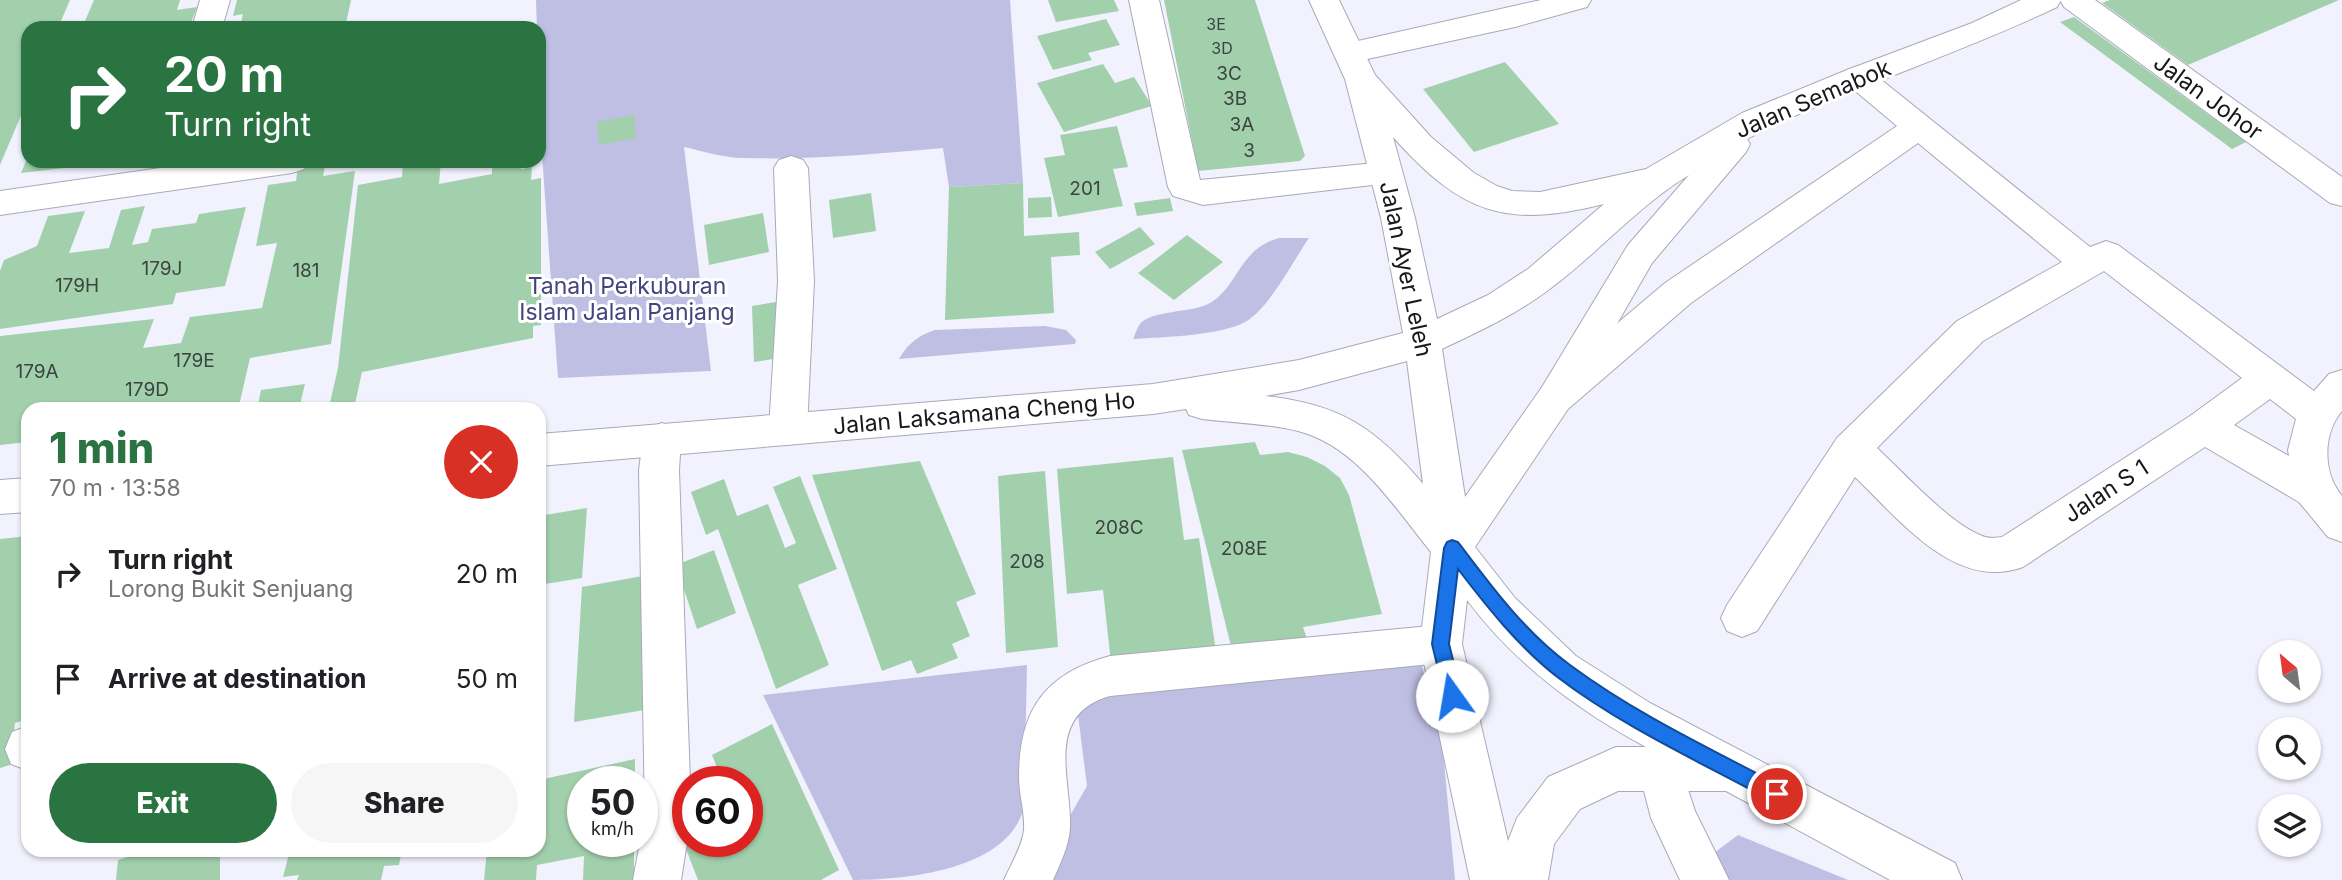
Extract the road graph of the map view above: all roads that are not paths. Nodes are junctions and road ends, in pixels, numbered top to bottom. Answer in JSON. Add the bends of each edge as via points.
{"nodes":[{"id":1,"x":215,"y":0,"type":"edge"},
{"id":2,"x":1144,"y":0,"type":"edge"},
{"id":3,"x":1324,"y":0,"type":"edge"},
{"id":4,"x":1576,"y":0,"type":"edge"},
{"id":5,"x":2046,"y":0,"type":"edge"},
{"id":6,"x":2075,"y":0,"type":"edge"},
{"id":7,"x":209,"y":21,"type":"edge"},
{"id":8,"x":1355,"y":66,"type":"junction"},
{"id":9,"x":1858,"y":77,"type":"junction"},
{"id":10,"x":1753,"y":121,"type":"junction"},
{"id":11,"x":1919,"y":127,"type":"junction"},
{"id":12,"x":202,"y":168,"type":"edge"},
{"id":13,"x":791,"y":168,"type":"dead end"},
{"id":14,"x":164,"y":171,"type":"edge"},
{"id":15,"x":1386,"y":174,"type":"junction"},
{"id":16,"x":1654,"y":180,"type":"junction"},
{"id":17,"x":2342,"y":194,"type":"edge"},
{"id":18,"x":0,"y":203,"type":"edge"},
{"id":19,"x":2087,"y":263,"type":"junction"},
{"id":20,"x":1423,"y":342,"type":"junction"},
{"id":21,"x":2270,"y":378,"type":"junction"},
{"id":22,"x":2342,"y":385,"type":"edge"},
{"id":23,"x":1555,"y":398,"type":"junction"},
{"id":24,"x":1153,"y":399,"type":"junction"},
{"id":25,"x":2317,"y":414,"type":"junction"},
{"id":26,"x":2204,"y":427,"type":"junction"},
{"id":27,"x":788,"y":429,"type":"junction"},
{"id":28,"x":662,"y":439,"type":"junction"},
{"id":29,"x":546,"y":449,"type":"edge"},
{"id":30,"x":1851,"y":449,"type":"junction"},
{"id":31,"x":2314,"y":490,"type":"junction"},
{"id":32,"x":21,"y":496,"type":"edge"},
{"id":33,"x":0,"y":497,"type":"edge"},
{"id":34,"x":2342,"y":525,"type":"edge"},
{"id":35,"x":1452,"y":548,"type":"junction"},
{"id":36,"x":1742,"y":618,"type":"dead end"},
{"id":37,"x":1441,"y":644,"type":"junction"},
{"id":38,"x":1660,"y":768,"type":"junction"},
{"id":39,"x":1731,"y":770,"type":"junction"},
{"id":40,"x":657,"y":880,"type":"edge"},
{"id":41,"x":1028,"y":880,"type":"edge"},
{"id":42,"x":1494,"y":880,"type":"edge"},
{"id":43,"x":1524,"y":880,"type":"edge"},
{"id":44,"x":1706,"y":880,"type":"edge"},
{"id":45,"x":1938,"y":880,"type":"edge"}],
"edges":[{"from":1,"to":7,"type":"main road"},
{"from":2,"to":15,"type":"main road","via":[[1185,187],[1203,193]]},
{"from":3,"to":8,"type":"main road","name":"Jalan Ayer Leleh"},
{"from":4,"to":8,"type":"main road"},
{"from":5,"to":9,"type":"main road","name":"Jalan Semabok","via":[[1983,30]]},
{"from":6,"to":17,"type":"main road","name":"Jalan Johor"},
{"from":8,"to":15,"type":"main road","name":"Jalan Ayer Leleh"},
{"from":8,"to":16,"type":"main road","via":[[1447,174],[1486,195],[1539,204]]},
{"from":9,"to":10,"type":"main road","name":"Jalan Semabok"},
{"from":9,"to":11,"type":"main road"},
{"from":10,"to":16,"type":"main road","name":"Jalan Semabok"},
{"from":10,"to":23,"type":"main road","via":[[1640,254]]},
{"from":11,"to":19,"type":"main road"},
{"from":11,"to":23,"type":"main road","via":[[1678,293]]},
{"from":12,"to":14,"type":"main road"},
{"from":13,"to":27,"type":"main road","via":[[796,281]]},
{"from":14,"to":18,"type":"main road"},
{"from":15,"to":20,"type":"main road","name":"Jalan Ayer Leleh"},
{"from":16,"to":20,"type":"main road","name":"Jalan Semabok","via":[[1540,278],[1501,305]]},
{"from":19,"to":21,"type":"main road","via":[[2106,254]]},
{"from":19,"to":30,"type":"main road","via":[[1970,331]]},
{"from":20,"to":24,"type":"main road","name":"Jalan Laksamana Cheng Ho","via":[[1299,375]]},
{"from":20,"to":35,"type":"main road","name":"Jalan Ayer Leleh"},
{"from":21,"to":25,"type":"main road"},
{"from":21,"to":26,"type":"main road","name":"Jalan S 1"},
{"from":22,"to":25,"type":"main road"},
{"from":23,"to":35,"type":"main road"},
{"from":24,"to":27,"type":"main road","name":"Jalan Laksamana Cheng Ho"},
{"from":24,"to":35,"type":"main road","via":[[1298,415],[1340,430],[1387,469]]},
{"from":25,"to":31,"type":"main road","via":[[2306,450]]},
{"from":26,"to":30,"type":"main road","name":"Jalan S 1","via":[[2009,554],[1988,556],[1941,532]]},
{"from":26,"to":31,"type":"main road"},
{"from":27,"to":28,"type":"main road","name":"Jalan Laksamana Cheng Ho"},
{"from":28,"to":29,"type":"main road","name":"Jalan Laksamana Cheng Ho"},
{"from":28,"to":40,"type":"main road","via":[[668,817]]},
{"from":30,"to":36,"type":"main road"},
{"from":31,"to":34,"type":"main road"},
{"from":32,"to":33,"type":"main road"},
{"from":35,"to":37,"type":"main road"},
{"from":35,"to":39,"type":"main road","via":[[1500,611],[1561,670],[1634,718]]},
{"from":37,"to":41,"type":"main road","via":[[1111,676],[1077,687],[1060,704],[1045,741],[1042,776],[1047,829]]},
{"from":37,"to":42,"type":"main road"},
{"from":38,"to":39,"type":"main road"},
{"from":38,"to":43,"type":"main road","via":[[1616,769],[1564,793],[1533,834]]},
{"from":38,"to":44,"type":"main road","via":[[1674,818]]},
{"from":39,"to":45,"type":"main road"}]}
